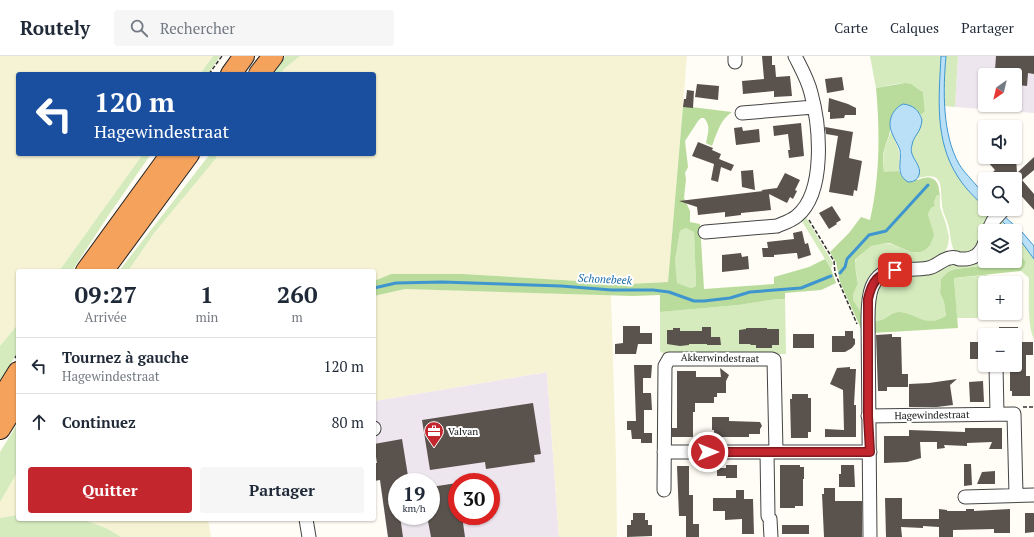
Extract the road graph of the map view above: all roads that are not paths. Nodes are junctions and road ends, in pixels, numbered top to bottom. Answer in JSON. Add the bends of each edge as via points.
{"nodes":[{"id":1,"x":244,"y":56,"type":"edge"},
{"id":2,"x":261,"y":56,"type":"edge"},
{"id":3,"x":273,"y":56,"type":"edge"},
{"id":4,"x":795,"y":56,"type":"edge"},
{"id":5,"x":232,"y":72,"type":"edge"},
{"id":6,"x":249,"y":72,"type":"edge"},
{"id":7,"x":261,"y":72,"type":"edge"},
{"id":8,"x":814,"y":107,"type":"junction"},
{"id":9,"x":742,"y":113,"type":"dead end"},
{"id":10,"x":170,"y":156,"type":"edge"},
{"id":11,"x":188,"y":156,"type":"edge"},
{"id":12,"x":998,"y":216,"type":"edge"},
{"id":13,"x":992,"y":224,"type":"edge"},
{"id":14,"x":705,"y":232,"type":"dead end"},
{"id":15,"x":978,"y":254,"type":"edge"},
{"id":16,"x":87,"y":269,"type":"edge"},
{"id":17,"x":105,"y":269,"type":"edge"},
{"id":18,"x":996,"y":372,"type":"edge"},
{"id":19,"x":16,"y":375,"type":"edge"},
{"id":20,"x":0,"y":401,"type":"edge"},
{"id":21,"x":16,"y":403,"type":"edge"},
{"id":22,"x":997,"y":414,"type":"junction"},
{"id":23,"x":868,"y":416,"type":"junction"},
{"id":24,"x":0,"y":429,"type":"edge"},
{"id":25,"x":664,"y":452,"type":"junction"},
{"id":26,"x":772,"y":452,"type":"junction"},
{"id":27,"x":870,"y":452,"type":"junction"},
{"id":28,"x":664,"y":490,"type":"dead end"},
{"id":29,"x":1016,"y":495,"type":"junction"},
{"id":30,"x":1034,"y":495,"type":"edge"},
{"id":31,"x":966,"y":497,"type":"dead end"},
{"id":32,"x":768,"y":516,"type":"junction"},
{"id":33,"x":306,"y":521,"type":"edge"},
{"id":34,"x":309,"y":537,"type":"edge"},
{"id":35,"x":765,"y":537,"type":"edge"},
{"id":36,"x":771,"y":537,"type":"edge"},
{"id":37,"x":870,"y":537,"type":"edge"}],
"edges":[{"from":1,"to":5,"type":"highway"},
{"from":2,"to":6,"type":"highway"},
{"from":3,"to":7,"type":"highway"},
{"from":4,"to":8,"type":"street","via":[[811,92]]},
{"from":8,"to":9,"type":"street"},
{"from":8,"to":14,"type":"street","via":[[818,124],[818,174],[814,190],[803,210],[796,217],[777,226]]},
{"from":10,"to":16,"type":"highway"},
{"from":11,"to":17,"type":"highway"},
{"from":12,"to":13,"type":"street"},
{"from":15,"to":23,"type":"street","via":[[968,259],[950,258],[930,268],[895,270],[877,278],[868,299]]},
{"from":18,"to":22,"type":"street"},
{"from":19,"to":20,"type":"highway"},
{"from":21,"to":24,"type":"highway"},
{"from":22,"to":23,"type":"street","name":"Hagewindestraat"},
{"from":22,"to":29,"type":"street","name":"Hagewindestraat","via":[[1014,414]]},
{"from":23,"to":27,"type":"street"},
{"from":25,"to":26,"type":"street"},
{"from":25,"to":26,"type":"street","name":"Akkerwindestraat","via":[[664,366],[673,358],[774,360]]},
{"from":25,"to":28,"type":"street"},
{"from":26,"to":27,"type":"street"},
{"from":26,"to":32,"type":"street"},
{"from":27,"to":37,"type":"street"},
{"from":29,"to":30,"type":"street"},
{"from":29,"to":31,"type":"street"},
{"from":32,"to":35,"type":"street","via":[[765,519]]},
{"from":32,"to":36,"type":"street"},
{"from":33,"to":34,"type":"street"}]}
